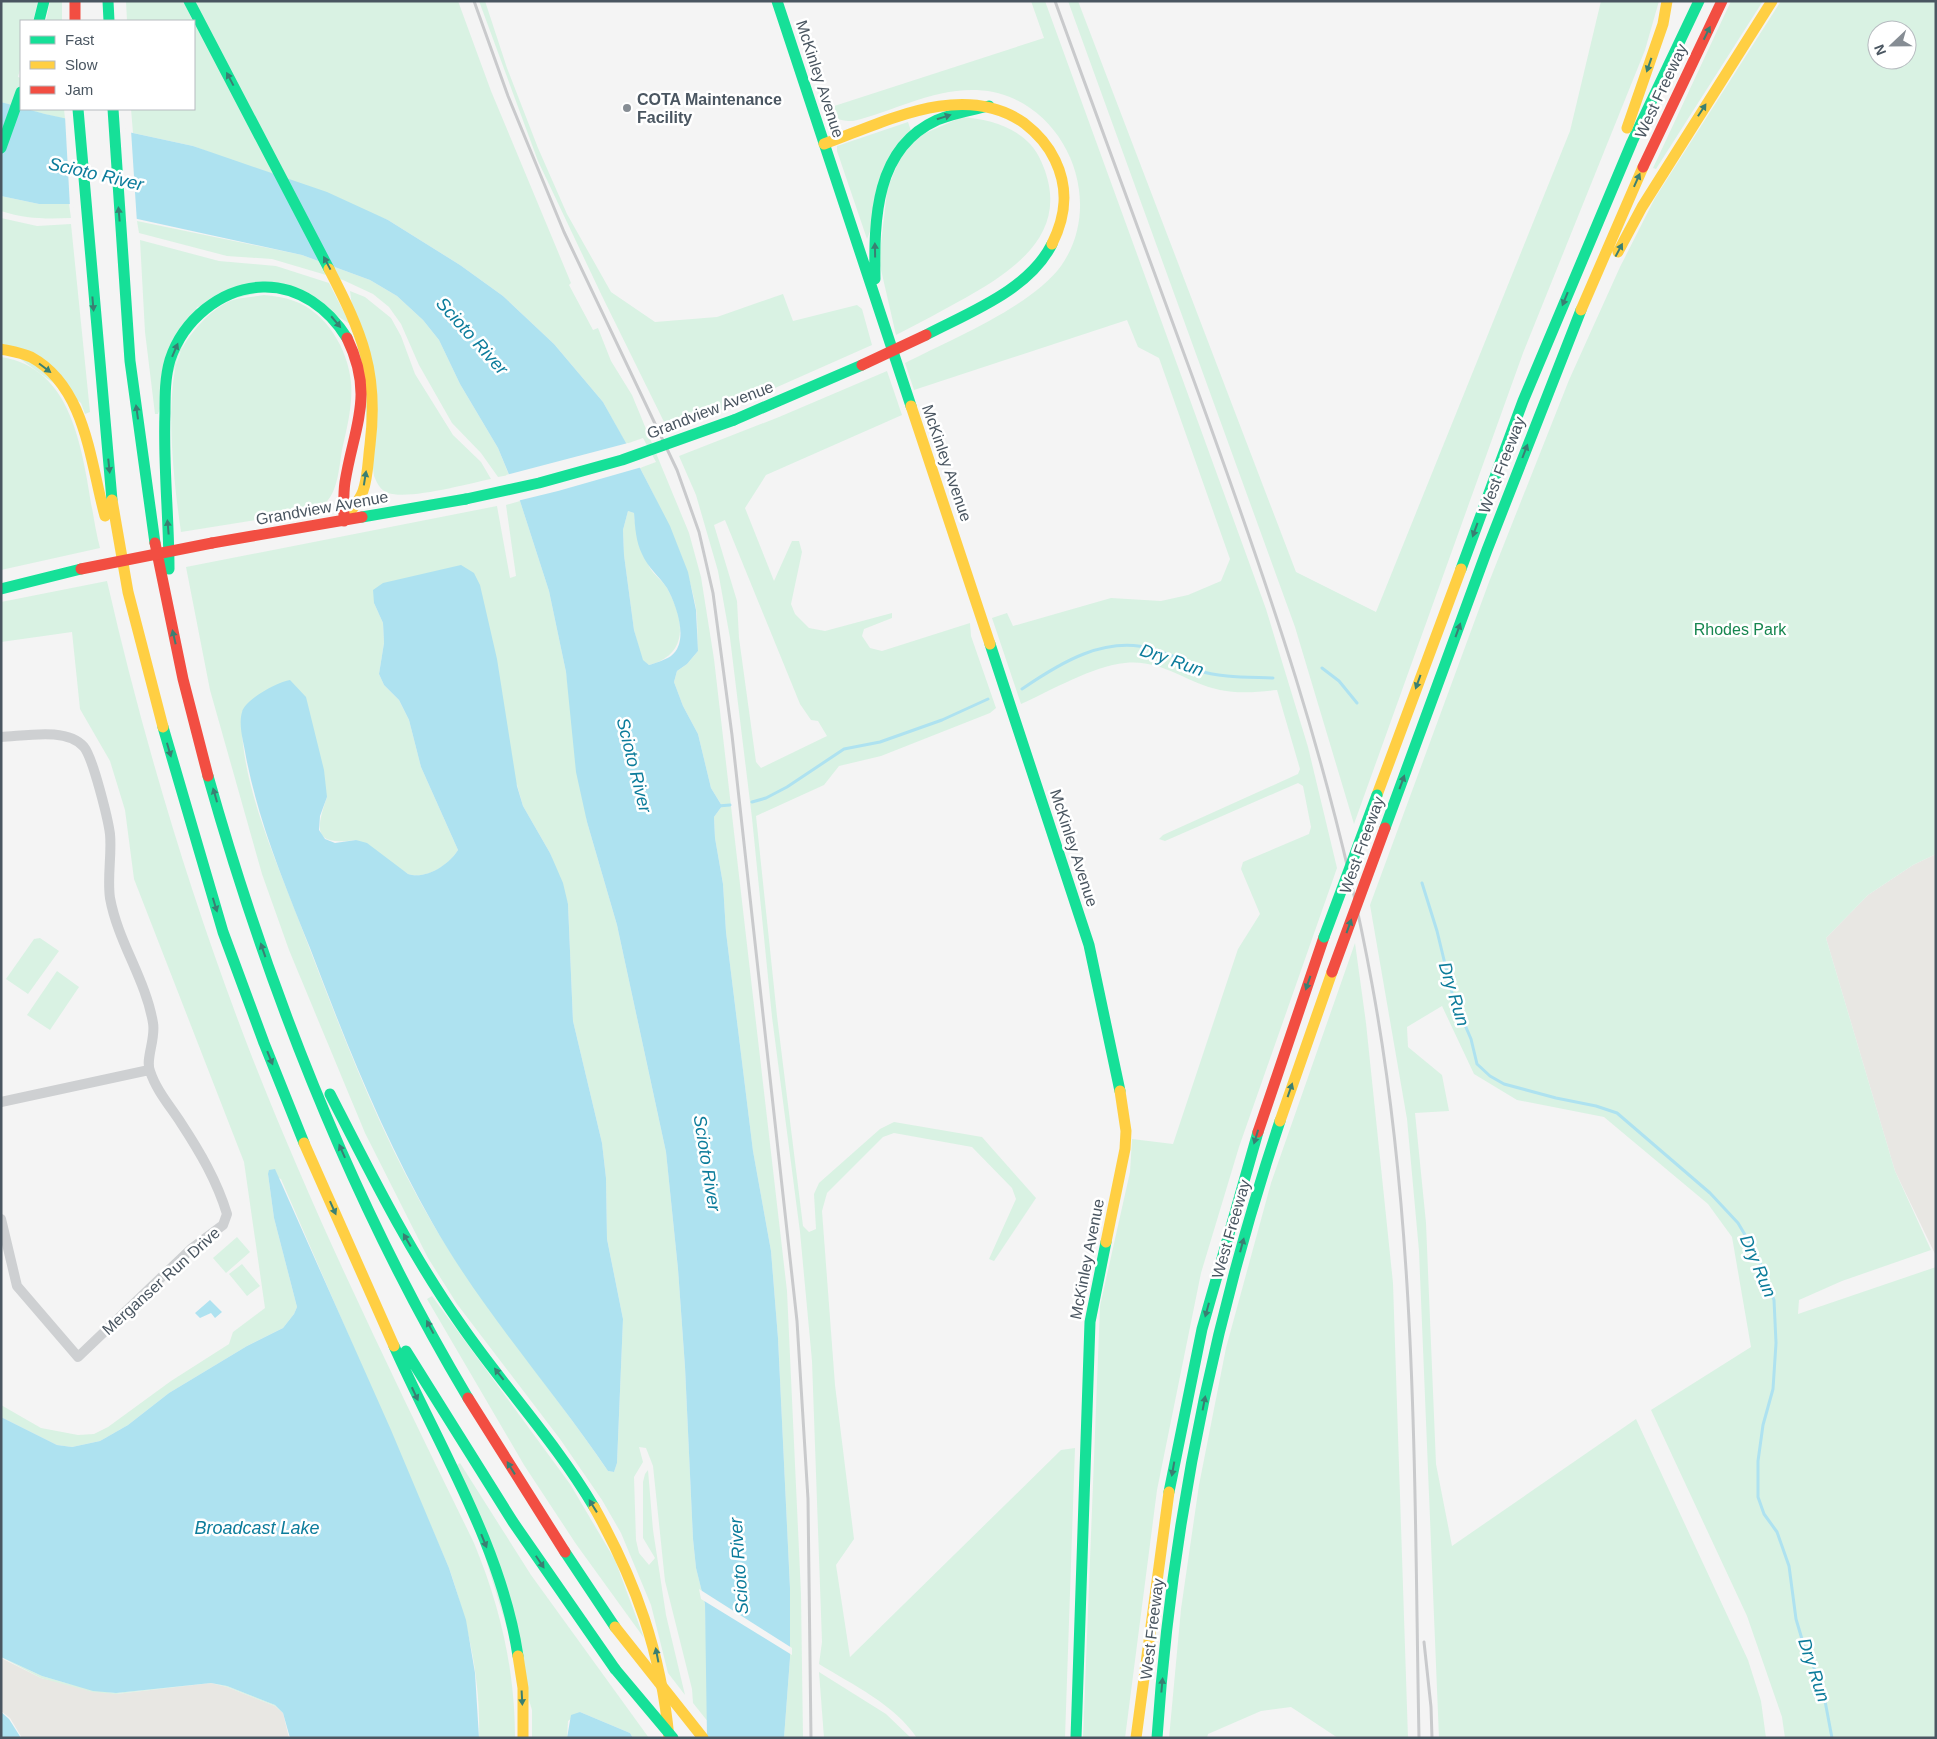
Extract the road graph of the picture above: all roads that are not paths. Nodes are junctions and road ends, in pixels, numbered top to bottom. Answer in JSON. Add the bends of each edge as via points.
{"nodes":[{"id":1,"x":44,"y":1,"type":"edge"},
{"id":2,"x":75,"y":1,"type":"edge"},
{"id":3,"x":108,"y":1,"type":"edge"},
{"id":4,"x":189,"y":1,"type":"edge"},
{"id":5,"x":777,"y":1,"type":"edge"},
{"id":6,"x":1667,"y":1,"type":"edge"},
{"id":7,"x":1699,"y":1,"type":"edge"},
{"id":8,"x":1722,"y":1,"type":"edge"},
{"id":9,"x":1772,"y":1,"type":"edge"},
{"id":10,"x":39,"y":20,"type":"edge"},
{"id":11,"x":75,"y":20,"type":"edge"},
{"id":12,"x":109,"y":20,"type":"edge"},
{"id":13,"x":20,"y":95,"type":"edge"},
{"id":14,"x":989,"y":106,"type":"junction"},
{"id":15,"x":78,"y":110,"type":"edge"},
{"id":16,"x":113,"y":110,"type":"edge"},
{"id":17,"x":824,"y":144,"type":"junction"},
{"id":18,"x":1,"y":148,"type":"edge"},
{"id":19,"x":1583,"y":254,"type":"junction"},
{"id":20,"x":876,"y":299,"type":"junction"},
{"id":21,"x":1583,"y":305,"type":"junction"},
{"id":22,"x":1,"y":349,"type":"edge"},
{"id":23,"x":344,"y":521,"type":"junction"},
{"id":24,"x":123,"y":567,"type":"junction"},
{"id":25,"x":1,"y":588,"type":"edge"},
{"id":26,"x":168,"y":610,"type":"junction"},
{"id":27,"x":1,"y":738,"type":"edge"},
{"id":28,"x":279,"y":996,"type":"junction"},
{"id":29,"x":149,"y":1070,"type":"junction"},
{"id":30,"x":1,"y":1102,"type":"edge"},
{"id":31,"x":1,"y":1219,"type":"edge"},
{"id":32,"x":374,"y":1301,"type":"junction"},
{"id":33,"x":523,"y":1738,"type":"edge"},
{"id":34,"x":668,"y":1738,"type":"edge"},
{"id":35,"x":673,"y":1738,"type":"edge"},
{"id":36,"x":703,"y":1738,"type":"edge"},
{"id":37,"x":1076,"y":1738,"type":"edge"},
{"id":38,"x":1136,"y":1738,"type":"edge"},
{"id":39,"x":1157,"y":1738,"type":"edge"}],
"edges":[{"from":1,"to":10,"type":"main road"},
{"from":2,"to":11,"type":"main road"},
{"from":3,"to":12,"type":"main road"},
{"from":23,"to":4,"type":"main road","one_way":true,"via":[[362,492],[374,402],[368,355],[349,306]]},
{"from":5,"to":17,"type":"main road","name":"McKinley Avenue"},
{"from":6,"to":19,"type":"main road","one_way":true,"via":[[1664,24]]},
{"from":7,"to":19,"type":"main road","name":"West Freeway"},
{"from":21,"to":8,"type":"main road","name":"West Freeway","one_way":true,"via":[[1656,139]]},
{"from":21,"to":9,"type":"main road","one_way":true,"via":[[1605,277],[1642,207]]},
{"from":13,"to":18,"type":"main road"},
{"from":14,"to":17,"type":"main road","name":"Grandview Avenue","via":[[958,104],[941,107]]},
{"from":20,"to":14,"type":"main road","one_way":true,"via":[[874,240],[881,187],[892,162],[905,142],[922,128],[953,114]]},
{"from":14,"to":23,"type":"main road","name":"Grandview Avenue","bridge":true,"via":[[1010,113],[1032,127],[1052,150],[1064,189],[1060,228],[1049,251],[1010,288],[926,335],[862,365],[734,420],[622,460],[539,483]]},
{"from":15,"to":24,"type":"main road","one_way":true,"via":[[106,436]]},
{"from":26,"to":16,"type":"main road","one_way":true,"via":[[136,407]]},
{"from":17,"to":20,"type":"main road","name":"McKinley Avenue"},
{"from":19,"to":38,"type":"main road","name":"West Freeway","one_way":true,"bridge":true,"via":[[1523,401],[1266,1101],[1202,1330],[1164,1520]]},
{"from":20,"to":37,"type":"main road","name":"McKinley Avenue","via":[[1089,946],[1119,1086],[1124,1122],[1123,1164],[1090,1322]]},
{"from":39,"to":21,"type":"main road","name":"West Freeway","one_way":true,"bridge":true,"via":[[1180,1539],[1212,1365],[1248,1224],[1289,1092],[1332,972],[1485,557]]},
{"from":22,"to":24,"type":"main road","one_way":true,"via":[[21,355],[50,371],[72,400],[80,416],[104,511]]},
{"from":23,"to":25,"type":"main road","name":"Grandview Avenue","bridge":true,"via":[[212,543]]},
{"from":26,"to":23,"type":"main road","one_way":true,"via":[[166,380],[172,355],[182,334],[195,317],[223,297],[263,287],[294,292],[332,316],[350,342],[360,372],[361,412],[344,490]]},
{"from":24,"to":32,"type":"main road","one_way":true,"via":[[156,703],[222,929],[304,1142]]},
{"from":28,"to":26,"type":"main road","one_way":true,"via":[[244,894],[213,788]]},
{"from":27,"to":29,"type":"street","via":[[65,735],[76,740],[91,761],[110,834],[110,897],[114,916],[149,1002],[153,1043]]},
{"from":34,"to":28,"type":"main road","one_way":true,"via":[[666,1704],[654,1644],[624,1562],[612,1539],[573,1474],[427,1274]]},
{"from":36,"to":28,"type":"main road","one_way":true,"bridge":true,"via":[[615,1627],[491,1437],[394,1259],[341,1148]]},
{"from":29,"to":30,"type":"street"},
{"from":29,"to":31,"type":"street","name":"Merganser Run Drive","via":[[158,1090],[208,1167],[225,1208],[223,1225],[191,1249],[78,1357],[17,1286]]},
{"from":32,"to":33,"type":"main road","one_way":true,"via":[[497,1574],[511,1619],[521,1671]]},
{"from":32,"to":35,"type":"main road","one_way":true,"bridge":true,"via":[[513,1522],[615,1669]]}]}
